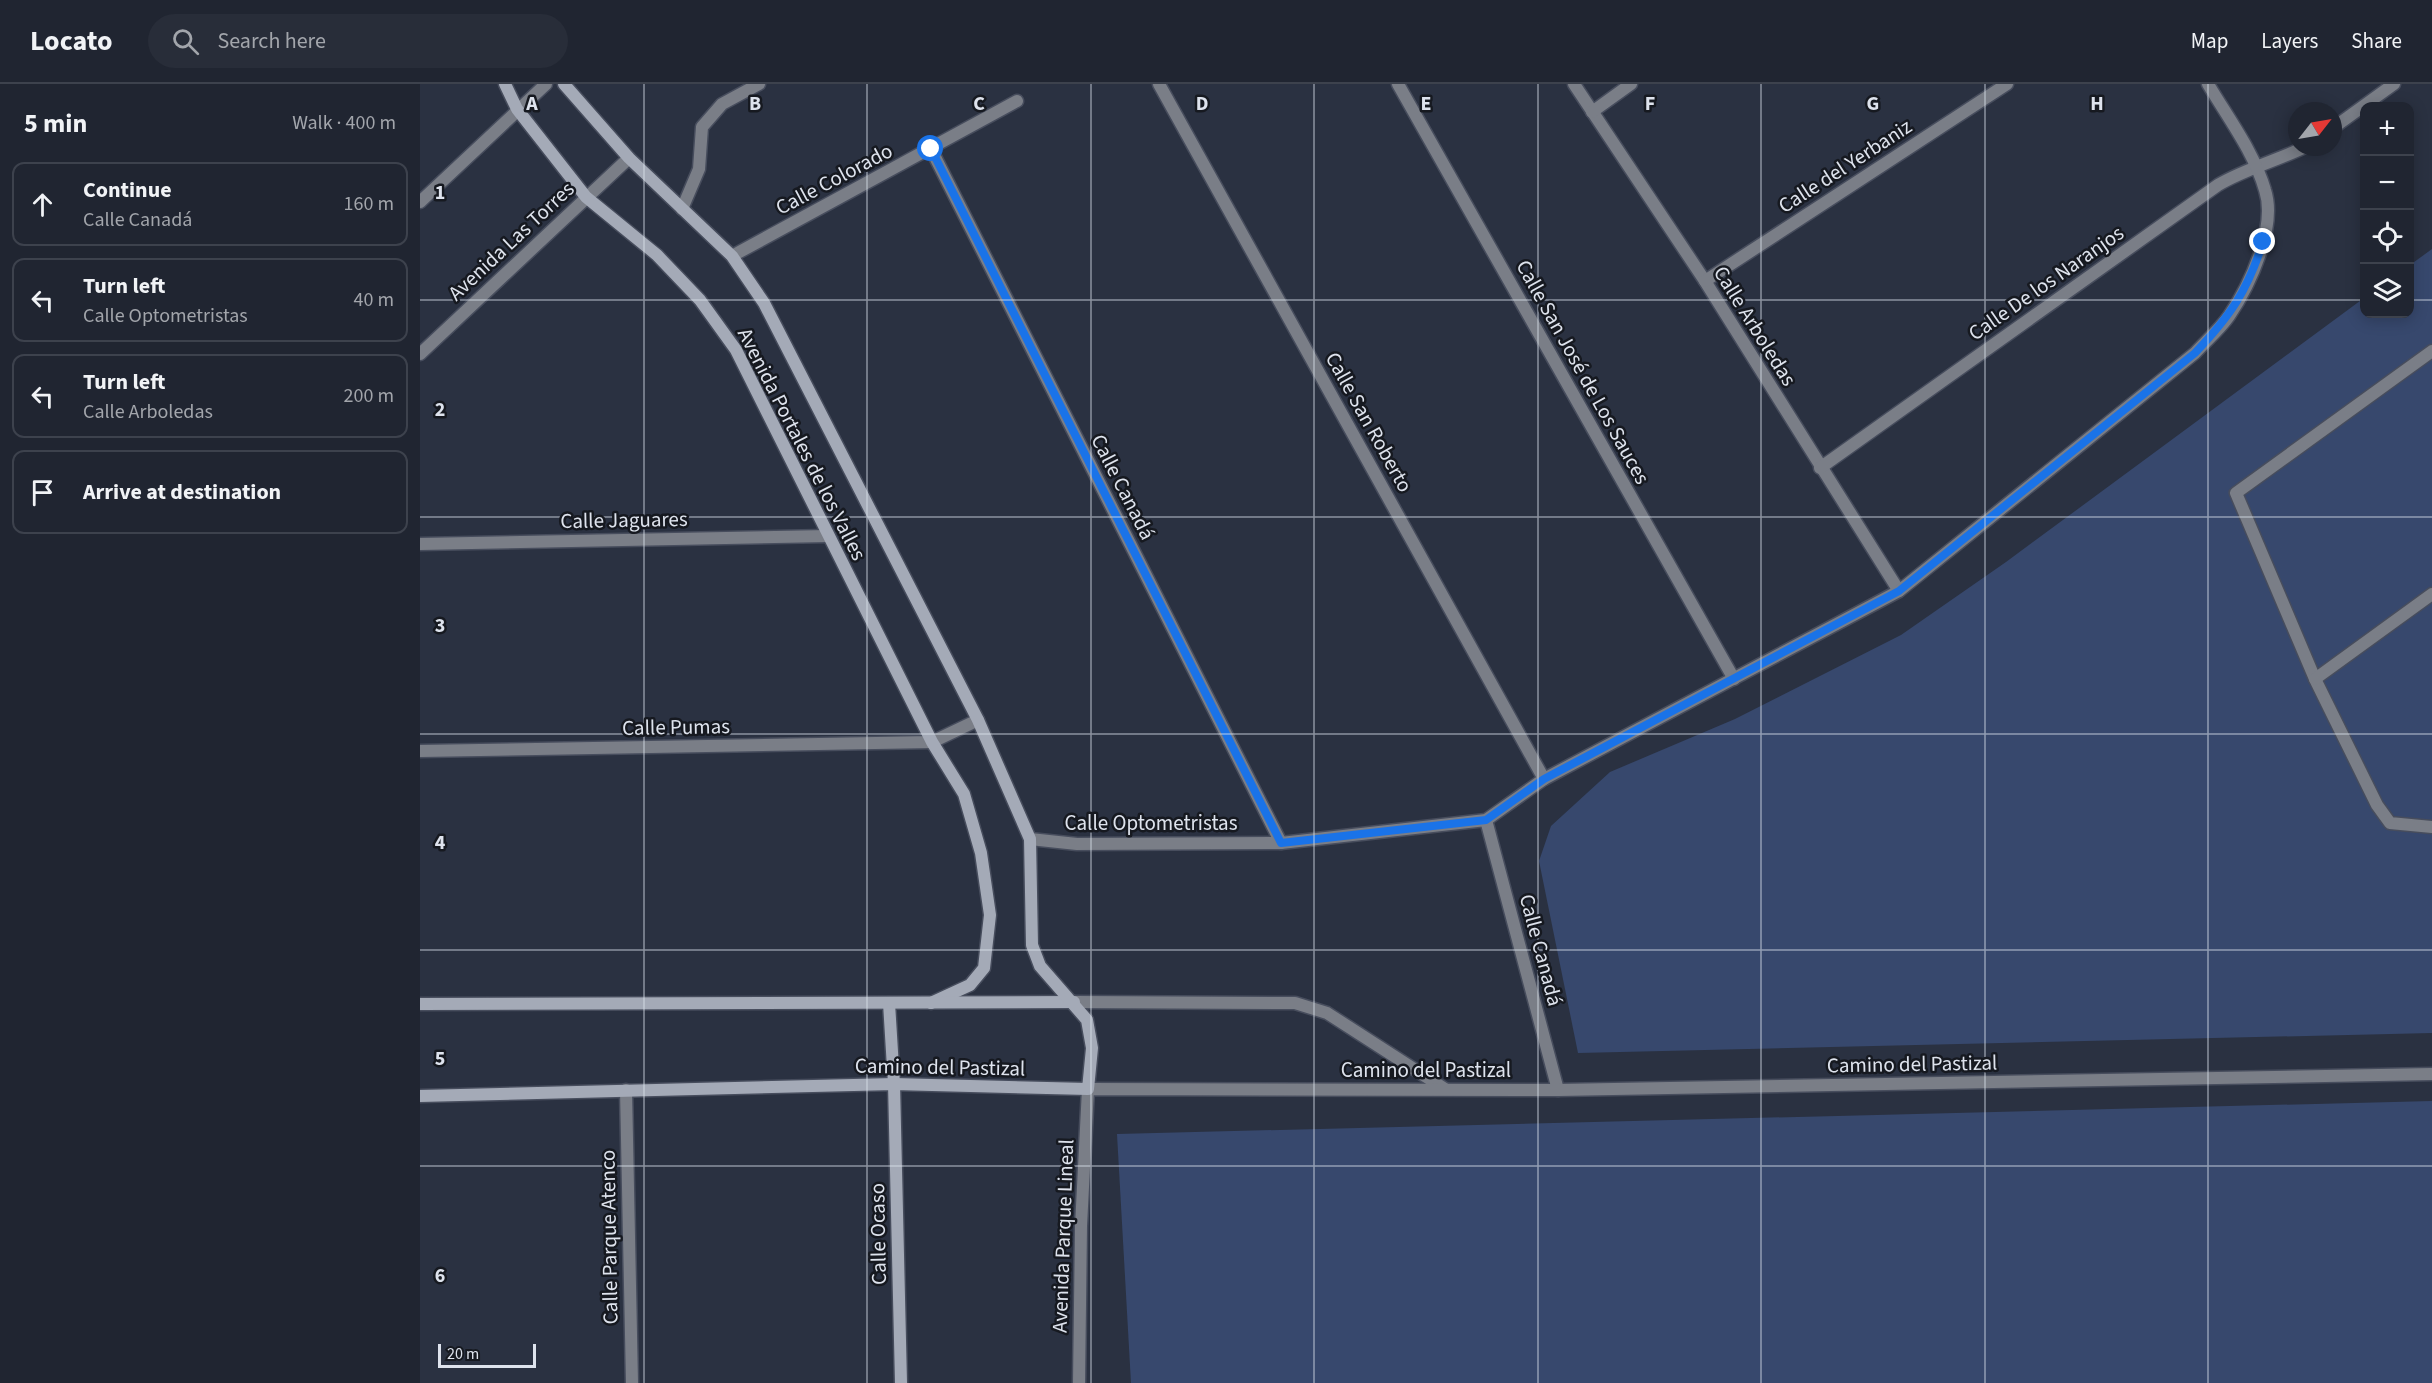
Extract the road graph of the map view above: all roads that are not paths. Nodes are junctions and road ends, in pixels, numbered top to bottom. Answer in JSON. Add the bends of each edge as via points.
{"nodes":[{"id":1,"x":505,"y":84,"type":"edge"},
{"id":2,"x":546,"y":84,"type":"edge"},
{"id":3,"x":564,"y":84,"type":"edge"},
{"id":4,"x":759,"y":84,"type":"edge"},
{"id":5,"x":1159,"y":84,"type":"edge"},
{"id":6,"x":1398,"y":84,"type":"edge"},
{"id":7,"x":1574,"y":84,"type":"edge"},
{"id":8,"x":1631,"y":84,"type":"edge"},
{"id":9,"x":2007,"y":84,"type":"edge"},
{"id":10,"x":2208,"y":84,"type":"edge"},
{"id":11,"x":2394,"y":84,"type":"edge"},
{"id":12,"x":1017,"y":101,"type":"dead end"},
{"id":13,"x":517,"y":109,"type":"junction"},
{"id":14,"x":1592,"y":112,"type":"junction"},
{"id":15,"x":2342,"y":122,"type":"edge"},
{"id":16,"x":931,"y":149,"type":"junction"},
{"id":17,"x":2288,"y":156,"type":"edge"},
{"id":18,"x":629,"y":158,"type":"junction"},
{"id":19,"x":2257,"y":167,"type":"junction"},
{"id":20,"x":586,"y":197,"type":"junction"},
{"id":21,"x":420,"y":202,"type":"edge"},
{"id":22,"x":682,"y":209,"type":"junction"},
{"id":23,"x":732,"y":256,"type":"junction"},
{"id":24,"x":1705,"y":281,"type":"junction"},
{"id":25,"x":2432,"y":351,"type":"edge"},
{"id":26,"x":420,"y":354,"type":"edge"},
{"id":27,"x":1820,"y":468,"type":"junction"},
{"id":28,"x":828,"y":536,"type":"junction"},
{"id":29,"x":420,"y":543,"type":"edge"},
{"id":30,"x":1899,"y":591,"type":"junction"},
{"id":31,"x":2432,"y":594,"type":"edge"},
{"id":32,"x":1734,"y":679,"type":"junction"},
{"id":33,"x":2315,"y":679,"type":"junction"},
{"id":34,"x":978,"y":720,"type":"junction"},
{"id":35,"x":932,"y":742,"type":"junction"},
{"id":36,"x":420,"y":751,"type":"edge"},
{"id":37,"x":1544,"y":779,"type":"junction"},
{"id":38,"x":1486,"y":820,"type":"junction"},
{"id":39,"x":2432,"y":827,"type":"edge"},
{"id":40,"x":1030,"y":839,"type":"junction"},
{"id":41,"x":1281,"y":843,"type":"junction"},
{"id":42,"x":1074,"y":1002,"type":"junction"},
{"id":43,"x":889,"y":1003,"type":"junction"},
{"id":44,"x":931,"y":1003,"type":"junction"},
{"id":45,"x":424,"y":1004,"type":"edge"},
{"id":46,"x":2432,"y":1074,"type":"edge"},
{"id":47,"x":894,"y":1084,"type":"junction"},
{"id":48,"x":1088,"y":1089,"type":"junction"},
{"id":49,"x":626,"y":1090,"type":"junction"},
{"id":50,"x":1446,"y":1090,"type":"junction"},
{"id":51,"x":1558,"y":1090,"type":"junction"},
{"id":52,"x":420,"y":1096,"type":"edge"},
{"id":53,"x":632,"y":1383,"type":"edge"},
{"id":54,"x":901,"y":1383,"type":"edge"},
{"id":55,"x":1079,"y":1383,"type":"edge"}],
"edges":[{"from":1,"to":13,"type":"street","name":"Avenida Portales de los Valles"},
{"from":2,"to":13,"type":"street"},
{"from":3,"to":18,"type":"street","name":"Avenida Portales de los Valles"},
{"from":4,"to":22,"type":"street","via":[[722,104],[702,127],[699,169]]},
{"from":5,"to":37,"type":"street","name":"Calle San Roberto"},
{"from":6,"to":32,"type":"street","name":"Calle San José de Los Sauces"},
{"from":7,"to":14,"type":"street","name":"Calle Arboledas"},
{"from":8,"to":14,"type":"street"},
{"from":9,"to":24,"type":"street","name":"Calle del Yerbaniz"},
{"from":10,"to":19,"type":"street"},
{"from":11,"to":15,"type":"street"},
{"from":12,"to":16,"type":"street","name":"Calle Colorado"},
{"from":13,"to":20,"type":"street","name":"Avenida Portales de los Valles"},
{"from":13,"to":21,"type":"street"},
{"from":14,"to":24,"type":"street","name":"Calle Arboledas"},
{"from":16,"to":23,"type":"street","name":"Calle Colorado"},
{"from":16,"to":41,"type":"street","name":"Calle Canadá"},
{"from":17,"to":19,"type":"street","name":"Calle De los Naranjos"},
{"from":18,"to":20,"type":"street","name":"Avenida Las Torres"},
{"from":18,"to":22,"type":"street","name":"Avenida Portales de los Valles"},
{"from":19,"to":27,"type":"street","name":"Calle De los Naranjos","via":[[2218,185]]},
{"from":19,"to":30,"type":"street","via":[[2266,192],[2263,242],[2254,270],[2229,317],[2195,353]]},
{"from":20,"to":26,"type":"street","name":"Avenida Las Torres"},
{"from":20,"to":28,"type":"street","name":"Avenida Portales de los Valles","via":[[657,255],[700,300],[736,350]]},
{"from":22,"to":23,"type":"street","name":"Avenida Portales de los Valles"},
{"from":23,"to":34,"type":"street","name":"Avenida Portales de los Valles","via":[[764,303]]},
{"from":24,"to":27,"type":"street","name":"Calle Arboledas"},
{"from":25,"to":33,"type":"street","via":[[2236,493]]},
{"from":27,"to":30,"type":"street","name":"Calle Arboledas"},
{"from":28,"to":29,"type":"street","name":"Calle Jaguares"},
{"from":28,"to":35,"type":"street","name":"Avenida Portales de los Valles"},
{"from":30,"to":32,"type":"street"},
{"from":31,"to":33,"type":"street"},
{"from":32,"to":37,"type":"street"},
{"from":33,"to":39,"type":"street","via":[[2377,805],[2390,823]]},
{"from":34,"to":35,"type":"street"},
{"from":34,"to":40,"type":"street","name":"Avenida Portales de los Valles"},
{"from":35,"to":36,"type":"street","name":"Calle Pumas"},
{"from":35,"to":44,"type":"street","name":"Avenida Portales de los Valles","via":[[964,794],[981,853],[990,915],[984,968],[970,985]]},
{"from":37,"to":38,"type":"street"},
{"from":38,"to":41,"type":"street","name":"Calle Optometristas"},
{"from":38,"to":51,"type":"street","name":"Calle Canadá"},
{"from":40,"to":41,"type":"street","name":"Calle Optometristas","via":[[1077,844]]},
{"from":40,"to":42,"type":"street","via":[[1032,945],[1040,966]]},
{"from":42,"to":44,"type":"street"},
{"from":42,"to":48,"type":"street","via":[[1087,1020],[1092,1048]]},
{"from":42,"to":50,"type":"street","via":[[1310,1006]]},
{"from":43,"to":44,"type":"street"},
{"from":43,"to":45,"type":"street"},
{"from":43,"to":47,"type":"street","name":"Calle Ocaso"},
{"from":46,"to":51,"type":"street","name":"Camino del Pastizal"},
{"from":47,"to":48,"type":"street","name":"Camino del Pastizal"},
{"from":47,"to":49,"type":"street","name":"Camino del Pastizal"},
{"from":47,"to":54,"type":"street","name":"Calle Ocaso"},
{"from":48,"to":50,"type":"street","name":"Camino del Pastizal"},
{"from":48,"to":55,"type":"street","name":"Avenida Parque Lineal"},
{"from":49,"to":52,"type":"street","name":"Camino del Pastizal"},
{"from":49,"to":53,"type":"street","name":"Calle Parque Atenco"},
{"from":50,"to":51,"type":"street","name":"Camino del Pastizal"}]}
